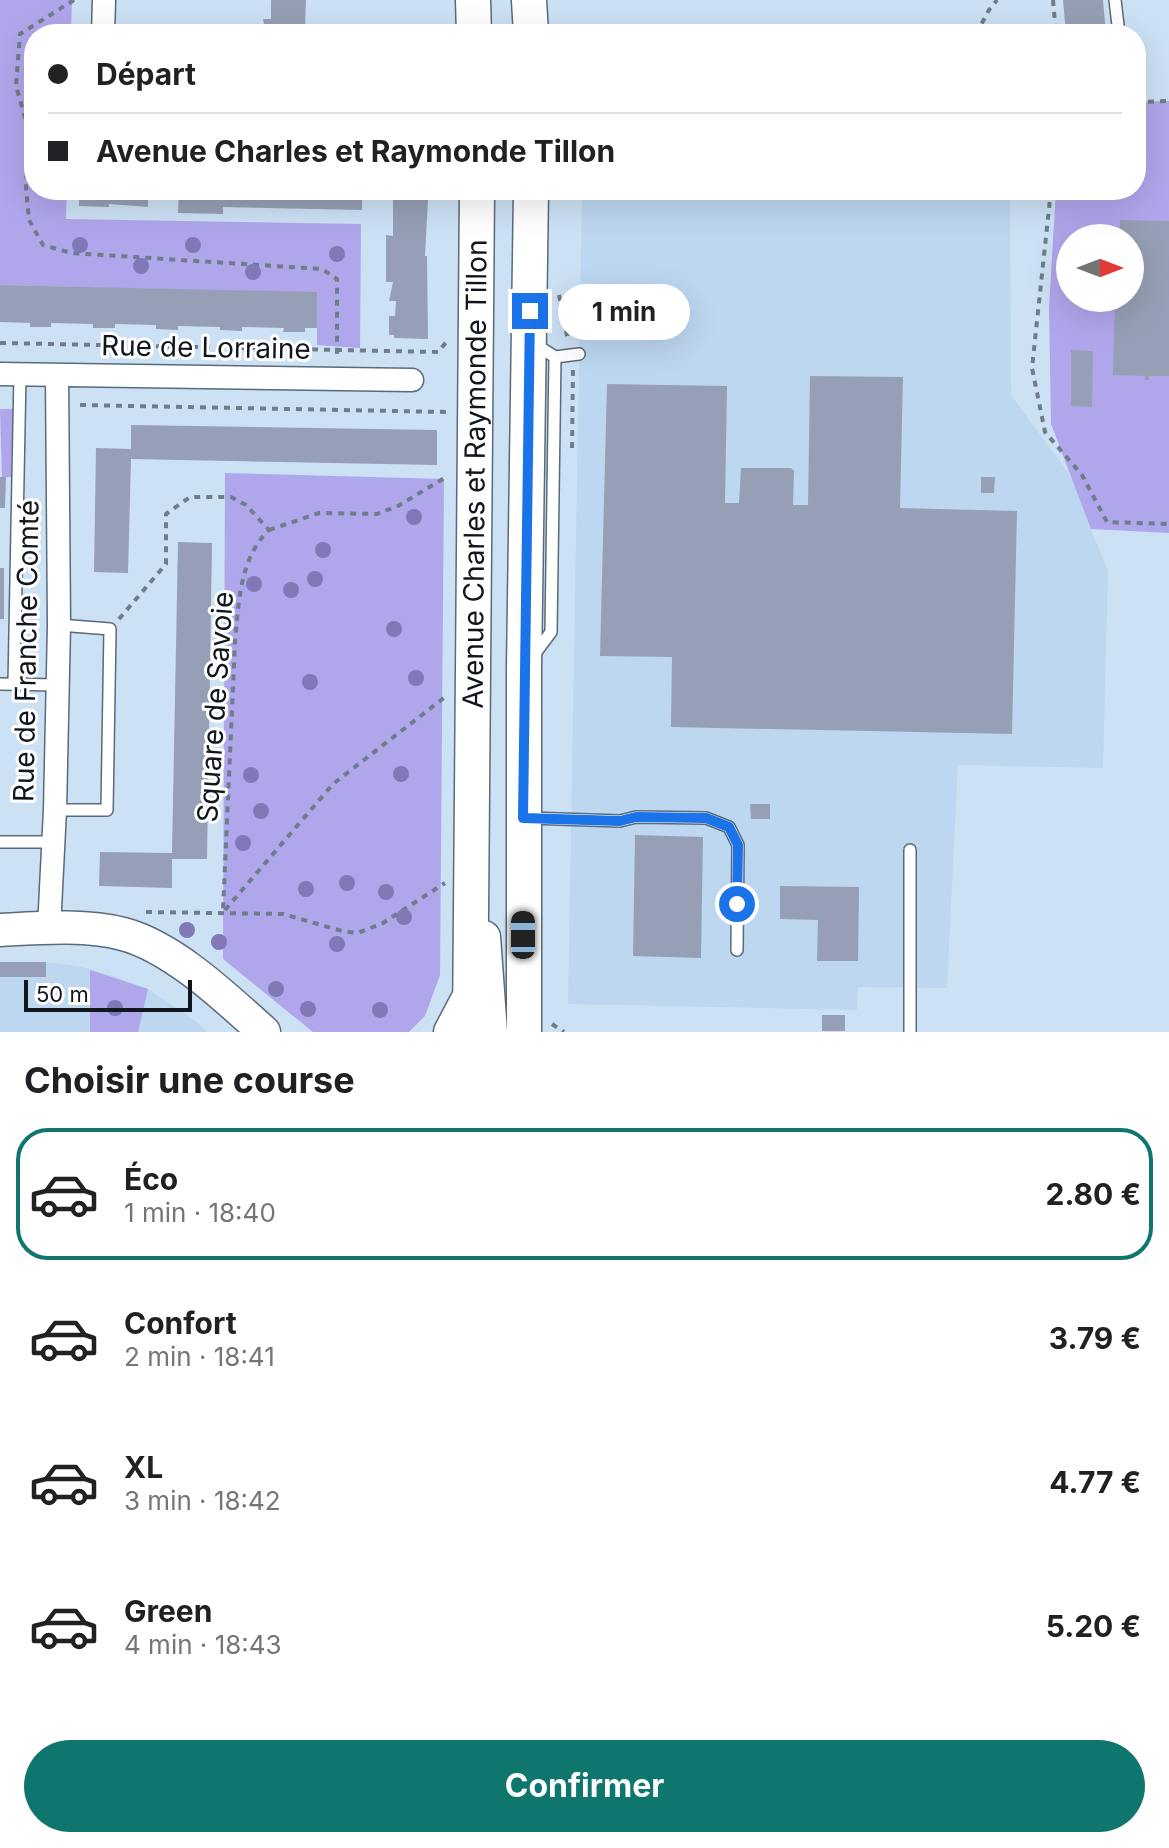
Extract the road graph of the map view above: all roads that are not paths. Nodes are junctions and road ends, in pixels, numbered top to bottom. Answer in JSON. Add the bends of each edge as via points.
{"nodes":[{"id":1,"x":104,"y":0,"type":"edge"},
{"id":2,"x":473,"y":0,"type":"edge"},
{"id":3,"x":529,"y":0,"type":"edge"},
{"id":4,"x":1115,"y":0,"type":"edge"},
{"id":5,"x":103,"y":24,"type":"edge"},
{"id":6,"x":474,"y":24,"type":"edge"},
{"id":7,"x":530,"y":24,"type":"edge"},
{"id":8,"x":1118,"y":24,"type":"edge"},
{"id":9,"x":477,"y":200,"type":"edge"},
{"id":10,"x":532,"y":200,"type":"edge"},
{"id":11,"x":542,"y":349,"type":"junction"},
{"id":12,"x":579,"y":354,"type":"dead end"},
{"id":13,"x":10,"y":374,"type":"edge"},
{"id":14,"x":57,"y":375,"type":"junction"},
{"id":15,"x":412,"y":380,"type":"dead end"},
{"id":16,"x":59,"y":625,"type":"junction"},
{"id":17,"x":0,"y":684,"type":"edge"},
{"id":18,"x":14,"y":684,"type":"junction"},
{"id":19,"x":57,"y":685,"type":"junction"},
{"id":20,"x":472,"y":758,"type":"junction"},
{"id":21,"x":55,"y":810,"type":"junction"},
{"id":22,"x":523,"y":818,"type":"junction"},
{"id":23,"x":0,"y":842,"type":"edge"},
{"id":24,"x":52,"y":842,"type":"junction"},
{"id":25,"x":910,"y":850,"type":"dead end"},
{"id":26,"x":49,"y":928,"type":"junction"},
{"id":27,"x":0,"y":930,"type":"edge"},
{"id":28,"x":737,"y":950,"type":"dead end"},
{"id":29,"x":469,"y":996,"type":"junction"},
{"id":30,"x":518,"y":1030,"type":"edge"},
{"id":31,"x":264,"y":1032,"type":"edge"},
{"id":32,"x":450,"y":1032,"type":"edge"},
{"id":33,"x":470,"y":1032,"type":"edge"},
{"id":34,"x":910,"y":1032,"type":"edge"}],
"edges":[{"from":1,"to":5,"type":"street"},
{"from":2,"to":6,"type":"main road"},
{"from":3,"to":7,"type":"main road"},
{"from":4,"to":8,"type":"lane"},
{"from":9,"to":20,"type":"main road","name":"Avenue Charles et Raymonde Tillon"},
{"from":10,"to":11,"type":"main road","name":"Avenue Charles et Raymonde Tillon"},
{"from":11,"to":12,"type":"lane"},
{"from":11,"to":22,"type":"main road","name":"Avenue Charles et Raymonde Tillon","via":[[524,669]]},
{"from":13,"to":14,"type":"street","name":"Rue de Lorraine"},
{"from":13,"to":18,"type":"lane"},
{"from":14,"to":15,"type":"street","name":"Rue de Lorraine"},
{"from":14,"to":16,"type":"street","name":"Rue de Franche Comté"},
{"from":16,"to":19,"type":"street","name":"Rue de Franche Comté"},
{"from":16,"to":21,"type":"lane","via":[[110,629],[107,810]]},
{"from":17,"to":18,"type":"lane"},
{"from":18,"to":19,"type":"lane"},
{"from":19,"to":21,"type":"street","name":"Rue de Franche Comté"},
{"from":20,"to":29,"type":"main road","name":"Avenue Charles et Raymonde Tillon"},
{"from":20,"to":30,"type":"street","name":"Avenue Charles et Raymonde Tillon"},
{"from":21,"to":24,"type":"street","name":"Rue de Franche Comté"},
{"from":22,"to":28,"type":"lane","via":[[706,818],[729,827],[738,845]]},
{"from":22,"to":30,"type":"main road","name":"Avenue Charles et Raymonde Tillon"},
{"from":23,"to":24,"type":"lane"},
{"from":24,"to":26,"type":"street","name":"Rue de Franche Comté"},
{"from":25,"to":34,"type":"lane"},
{"from":26,"to":27,"type":"street"},
{"from":26,"to":31,"type":"street","via":[[124,934],[207,981]]},
{"from":29,"to":32,"type":"street"},
{"from":29,"to":33,"type":"main road","name":"Avenue Charles et Raymonde Tillon"}]}
